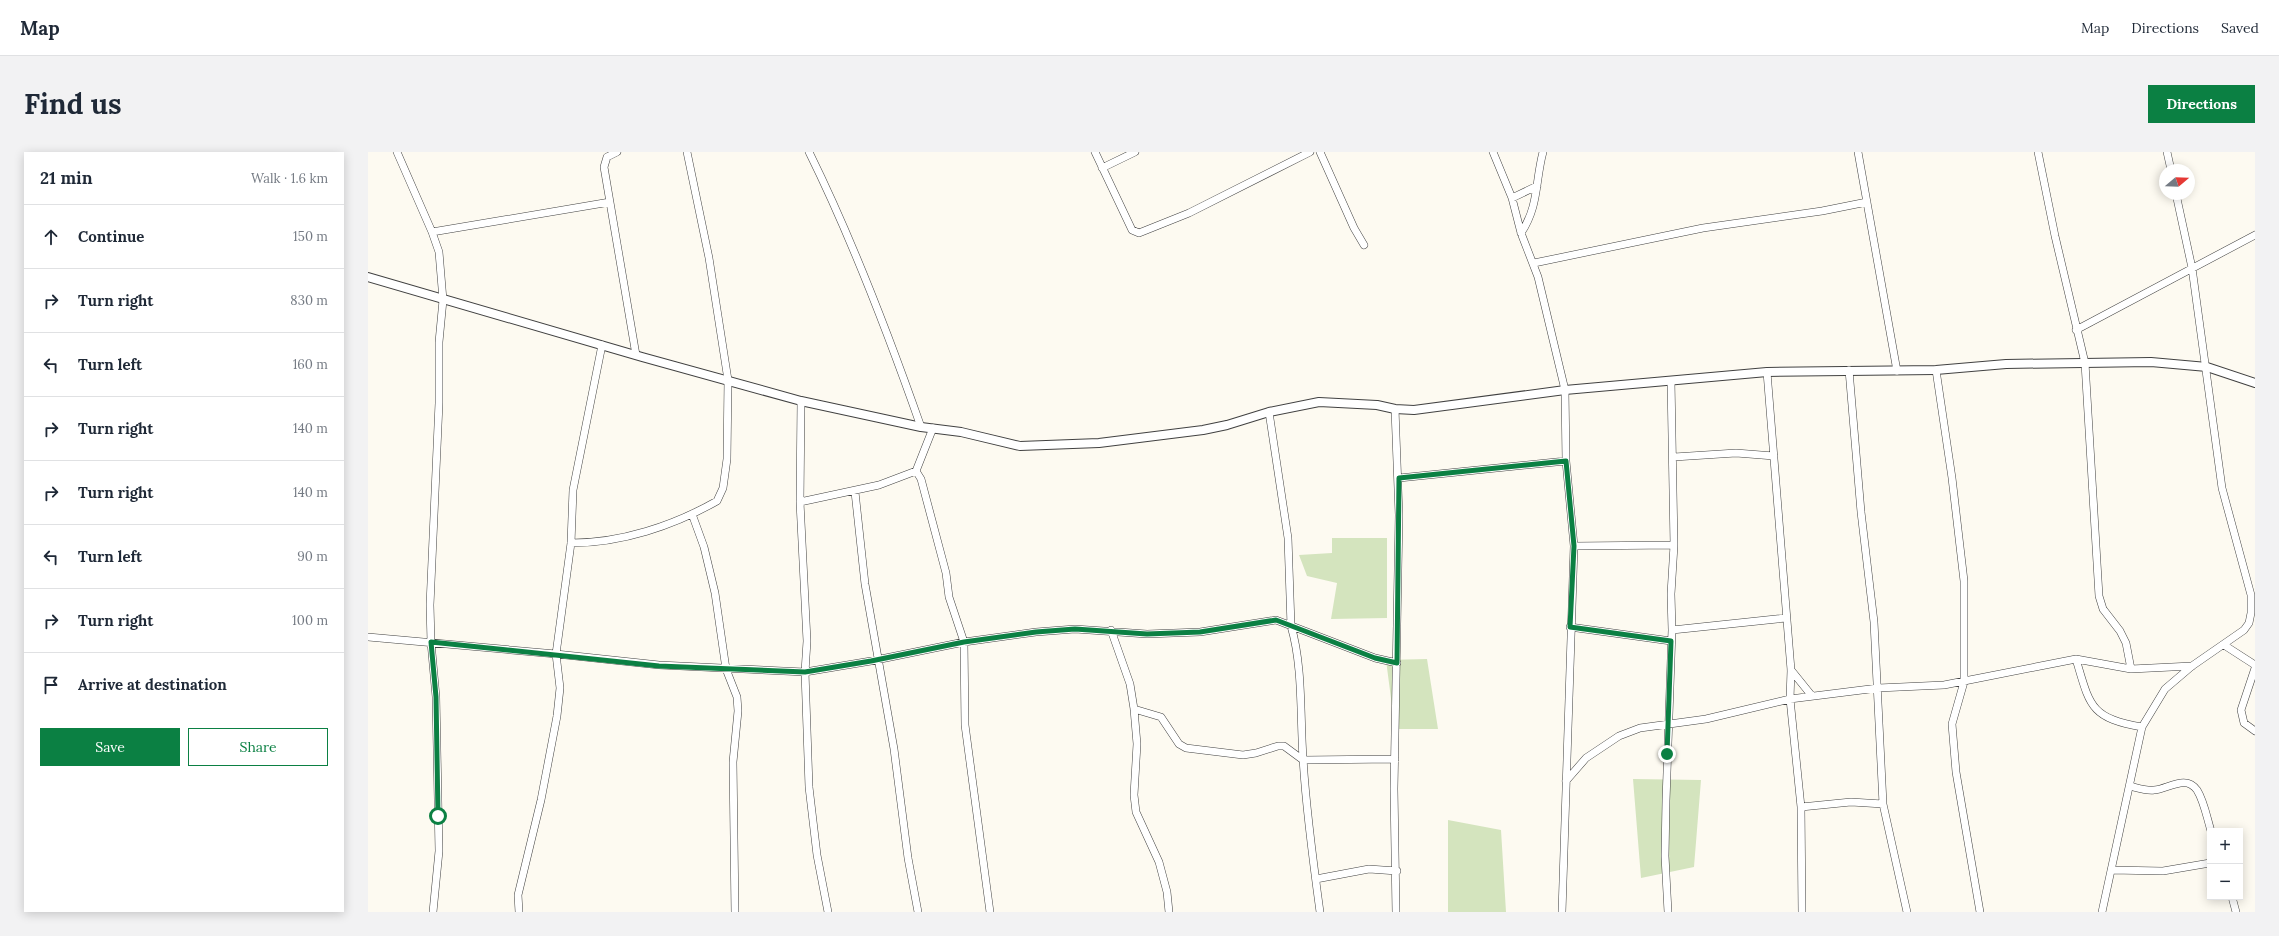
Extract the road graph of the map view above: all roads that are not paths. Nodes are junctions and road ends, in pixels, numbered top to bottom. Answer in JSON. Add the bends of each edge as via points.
{"nodes":[{"id":1,"x":397,"y":152,"type":"edge"},
{"id":2,"x":618,"y":152,"type":"edge"},
{"id":3,"x":687,"y":152,"type":"edge"},
{"id":4,"x":809,"y":152,"type":"edge"},
{"id":5,"x":1095,"y":152,"type":"edge"},
{"id":6,"x":1135,"y":152,"type":"edge"},
{"id":7,"x":1310,"y":152,"type":"edge"},
{"id":8,"x":1320,"y":152,"type":"edge"},
{"id":9,"x":1493,"y":152,"type":"edge"},
{"id":10,"x":1543,"y":152,"type":"edge"},
{"id":11,"x":1858,"y":152,"type":"edge"},
{"id":12,"x":2038,"y":152,"type":"edge"},
{"id":13,"x":2167,"y":152,"type":"edge"},
{"id":14,"x":2170,"y":164,"type":"edge"},
{"id":15,"x":1102,"y":168,"type":"junction"},
{"id":16,"x":1537,"y":186,"type":"junction"},
{"id":17,"x":1512,"y":198,"type":"junction"},
{"id":18,"x":2177,"y":200,"type":"edge"},
{"id":19,"x":610,"y":202,"type":"junction"},
{"id":20,"x":1867,"y":202,"type":"junction"},
{"id":21,"x":432,"y":232,"type":"junction"},
{"id":22,"x":1521,"y":233,"type":"junction"},
{"id":23,"x":2255,"y":234,"type":"edge"},
{"id":24,"x":1364,"y":245,"type":"dead end"},
{"id":25,"x":1534,"y":263,"type":"junction"},
{"id":26,"x":2192,"y":268,"type":"junction"},
{"id":27,"x":368,"y":277,"type":"edge"},
{"id":28,"x":443,"y":300,"type":"junction"},
{"id":29,"x":2076,"y":330,"type":"junction"},
{"id":30,"x":602,"y":345,"type":"junction"},
{"id":31,"x":636,"y":355,"type":"junction"},
{"id":32,"x":2085,"y":363,"type":"junction"},
{"id":33,"x":2207,"y":367,"type":"junction"},
{"id":34,"x":1850,"y":370,"type":"junction"},
{"id":35,"x":1936,"y":370,"type":"junction"},
{"id":36,"x":1897,"y":371,"type":"junction"},
{"id":37,"x":1767,"y":372,"type":"junction"},
{"id":38,"x":728,"y":380,"type":"junction"},
{"id":39,"x":1672,"y":381,"type":"junction"},
{"id":40,"x":2255,"y":383,"type":"edge"},
{"id":41,"x":1565,"y":390,"type":"junction"},
{"id":42,"x":802,"y":401,"type":"junction"},
{"id":43,"x":1395,"y":409,"type":"junction"},
{"id":44,"x":1269,"y":412,"type":"junction"},
{"id":45,"x":920,"y":427,"type":"junction"},
{"id":46,"x":933,"y":428,"type":"junction"},
{"id":47,"x":1774,"y":456,"type":"junction"},
{"id":48,"x":1674,"y":457,"type":"junction"},
{"id":49,"x":1566,"y":461,"type":"junction"},
{"id":50,"x":916,"y":471,"type":"junction"},
{"id":51,"x":1399,"y":478,"type":"junction"},
{"id":52,"x":855,"y":492,"type":"junction"},
{"id":53,"x":800,"y":502,"type":"junction"},
{"id":54,"x":692,"y":514,"type":"junction"},
{"id":55,"x":571,"y":543,"type":"junction"},
{"id":56,"x":1674,"y":545,"type":"junction"},
{"id":57,"x":1574,"y":546,"type":"junction"},
{"id":58,"x":1786,"y":618,"type":"junction"},
{"id":59,"x":1291,"y":626,"type":"junction"},
{"id":60,"x":1570,"y":627,"type":"junction"},
{"id":61,"x":1111,"y":630,"type":"junction"},
{"id":62,"x":1672,"y":630,"type":"junction"},
{"id":63,"x":368,"y":637,"type":"edge"},
{"id":64,"x":1671,"y":641,"type":"junction"},
{"id":65,"x":431,"y":642,"type":"junction"},
{"id":66,"x":964,"y":642,"type":"junction"},
{"id":67,"x":2224,"y":645,"type":"junction"},
{"id":68,"x":556,"y":654,"type":"junction"},
{"id":69,"x":877,"y":659,"type":"junction"},
{"id":70,"x":2076,"y":659,"type":"junction"},
{"id":71,"x":1397,"y":663,"type":"junction"},
{"id":72,"x":2192,"y":666,"type":"junction"},
{"id":73,"x":2255,"y":666,"type":"edge"},
{"id":74,"x":726,"y":669,"type":"junction"},
{"id":75,"x":2131,"y":669,"type":"junction"},
{"id":76,"x":1791,"y":670,"type":"junction"},
{"id":77,"x":805,"y":672,"type":"junction"},
{"id":78,"x":1964,"y":682,"type":"junction"},
{"id":79,"x":1878,"y":688,"type":"junction"},
{"id":80,"x":1812,"y":696,"type":"junction"},
{"id":81,"x":1790,"y":699,"type":"junction"},
{"id":82,"x":1134,"y":709,"type":"junction"},
{"id":83,"x":1669,"y":726,"type":"junction"},
{"id":84,"x":2142,"y":726,"type":"junction"},
{"id":85,"x":2255,"y":730,"type":"edge"},
{"id":86,"x":1395,"y":759,"type":"junction"},
{"id":87,"x":1303,"y":760,"type":"junction"},
{"id":88,"x":1566,"y":781,"type":"junction"},
{"id":89,"x":2130,"y":786,"type":"junction"},
{"id":90,"x":1883,"y":804,"type":"junction"},
{"id":91,"x":1801,"y":807,"type":"junction"},
{"id":92,"x":2210,"y":828,"type":"edge"},
{"id":93,"x":2207,"y":864,"type":"edge"},
{"id":94,"x":2111,"y":870,"type":"junction"},
{"id":95,"x":1397,"y":871,"type":"junction"},
{"id":96,"x":1316,"y":879,"type":"junction"},
{"id":97,"x":2233,"y":900,"type":"edge"},
{"id":98,"x":433,"y":912,"type":"edge"},
{"id":99,"x":519,"y":912,"type":"edge"},
{"id":100,"x":735,"y":912,"type":"edge"},
{"id":101,"x":828,"y":912,"type":"edge"},
{"id":102,"x":918,"y":912,"type":"edge"},
{"id":103,"x":990,"y":912,"type":"edge"},
{"id":104,"x":1169,"y":912,"type":"edge"},
{"id":105,"x":1320,"y":912,"type":"edge"},
{"id":106,"x":1396,"y":912,"type":"edge"},
{"id":107,"x":1562,"y":912,"type":"edge"},
{"id":108,"x":1668,"y":912,"type":"edge"},
{"id":109,"x":1802,"y":912,"type":"edge"},
{"id":110,"x":1907,"y":912,"type":"edge"},
{"id":111,"x":1980,"y":912,"type":"edge"},
{"id":112,"x":2102,"y":912,"type":"edge"},
{"id":113,"x":2236,"y":912,"type":"edge"}],
"edges":[{"from":1,"to":21,"type":"street"},
{"from":2,"to":19,"type":"street","via":[[607,157],[604,167]]},
{"from":3,"to":38,"type":"street","via":[[709,258]]},
{"from":4,"to":45,"type":"street","via":[[836,206],[890,341]]},
{"from":5,"to":15,"type":"street"},
{"from":6,"to":15,"type":"street"},
{"from":7,"to":15,"type":"street","via":[[1189,213],[1139,233],[1132,230]]},
{"from":8,"to":24,"type":"street"},
{"from":9,"to":17,"type":"street"},
{"from":10,"to":16,"type":"street"},
{"from":11,"to":20,"type":"street"},
{"from":12,"to":29,"type":"street"},
{"from":13,"to":14,"type":"street"},
{"from":16,"to":17,"type":"street"},
{"from":16,"to":22,"type":"street","via":[[1532,213]]},
{"from":17,"to":22,"type":"street"},
{"from":18,"to":26,"type":"street"},
{"from":19,"to":21,"type":"street"},
{"from":19,"to":31,"type":"street"},
{"from":20,"to":25,"type":"street","via":[[1703,228]]},
{"from":20,"to":36,"type":"street"},
{"from":21,"to":28,"type":"street","via":[[439,252]]},
{"from":22,"to":25,"type":"street"},
{"from":23,"to":26,"type":"street"},
{"from":25,"to":41,"type":"street"},
{"from":26,"to":29,"type":"street"},
{"from":26,"to":33,"type":"street"},
{"from":27,"to":28,"type":"street"},
{"from":28,"to":30,"type":"street"},
{"from":28,"to":65,"type":"street","via":[[439,342],[439,403],[432,538]]},
{"from":29,"to":32,"type":"street"},
{"from":30,"to":31,"type":"street"},
{"from":30,"to":55,"type":"street","via":[[573,490]]},
{"from":31,"to":38,"type":"street"},
{"from":32,"to":33,"type":"street","via":[[2151,362]]},
{"from":32,"to":35,"type":"street","via":[[2006,364]]},
{"from":32,"to":75,"type":"street","via":[[2099,596],[2102,609],[2120,631],[2126,643]]},
{"from":33,"to":40,"type":"street"},
{"from":33,"to":67,"type":"street","via":[[2220,481],[2251,595],[2249,623],[2237,637]]},
{"from":34,"to":36,"type":"street"},
{"from":34,"to":37,"type":"street"},
{"from":34,"to":79,"type":"street"},
{"from":35,"to":36,"type":"street"},
{"from":35,"to":78,"type":"street","via":[[1964,581]]},
{"from":37,"to":39,"type":"street"},
{"from":37,"to":47,"type":"street"},
{"from":38,"to":42,"type":"street"},
{"from":38,"to":54,"type":"street","via":[[727,459],[723,488],[717,501]]},
{"from":39,"to":41,"type":"street"},
{"from":39,"to":48,"type":"street"},
{"from":41,"to":43,"type":"street","via":[[1441,407]]},
{"from":41,"to":49,"type":"street"},
{"from":42,"to":45,"type":"street"},
{"from":42,"to":53,"type":"street"},
{"from":43,"to":44,"type":"street","via":[[1378,405],[1319,402]]},
{"from":43,"to":51,"type":"street"},
{"from":44,"to":46,"type":"street","via":[[1227,425],[1188,432],[1099,443],[1027,447]]},
{"from":44,"to":59,"type":"street","via":[[1288,538]]},
{"from":45,"to":46,"type":"street"},
{"from":46,"to":50,"type":"street"},
{"from":47,"to":48,"type":"street","via":[[1736,453]]},
{"from":47,"to":58,"type":"street"},
{"from":48,"to":56,"type":"street"},
{"from":49,"to":51,"type":"street"},
{"from":49,"to":57,"type":"street"},
{"from":50,"to":52,"type":"street"},
{"from":50,"to":66,"type":"street","via":[[921,478],[946,573],[949,597]]},
{"from":51,"to":71,"type":"street"},
{"from":52,"to":53,"type":"street"},
{"from":52,"to":69,"type":"street","via":[[865,584]]},
{"from":53,"to":77,"type":"street","via":[[807,641]]},
{"from":54,"to":55,"type":"street","via":[[611,540]]},
{"from":54,"to":74,"type":"street","via":[[704,547],[715,593]]},
{"from":55,"to":68,"type":"street"},
{"from":56,"to":57,"type":"street"},
{"from":56,"to":62,"type":"street"},
{"from":57,"to":60,"type":"street"},
{"from":58,"to":62,"type":"street"},
{"from":58,"to":76,"type":"street"},
{"from":59,"to":61,"type":"street","via":[[1276,620],[1200,632],[1147,634]]},
{"from":59,"to":71,"type":"street","via":[[1375,658]]},
{"from":59,"to":87,"type":"street","via":[[1299,686]]},
{"from":60,"to":64,"type":"street"},
{"from":60,"to":88,"type":"street"},
{"from":61,"to":66,"type":"street","via":[[1036,632]]},
{"from":61,"to":82,"type":"street","via":[[1130,684]]},
{"from":62,"to":64,"type":"street"},
{"from":63,"to":65,"type":"street"},
{"from":64,"to":83,"type":"street"},
{"from":65,"to":68,"type":"street"},
{"from":65,"to":98,"type":"street","via":[[436,697],[439,851]]},
{"from":66,"to":69,"type":"street"},
{"from":66,"to":103,"type":"street","via":[[965,725]]},
{"from":67,"to":72,"type":"street"},
{"from":67,"to":73,"type":"street"},
{"from":68,"to":74,"type":"street","via":[[659,666]]},
{"from":68,"to":99,"type":"street","via":[[560,688],[557,716],[541,800],[518,895]]},
{"from":69,"to":77,"type":"street"},
{"from":69,"to":102,"type":"street","via":[[894,749],[908,858]]},
{"from":70,"to":75,"type":"street"},
{"from":70,"to":78,"type":"street"},
{"from":70,"to":84,"type":"street","via":[[2087,694],[2095,708],[2106,718]]},
{"from":71,"to":86,"type":"street"},
{"from":72,"to":75,"type":"street"},
{"from":72,"to":84,"type":"street","via":[[2165,689]]},
{"from":73,"to":85,"type":"street","via":[[2241,710],[2244,723]]},
{"from":74,"to":77,"type":"street"},
{"from":74,"to":100,"type":"street","via":[[737,697],[738,711],[733,762]]},
{"from":76,"to":80,"type":"street"},
{"from":76,"to":81,"type":"street"},
{"from":77,"to":101,"type":"street","via":[[808,787]]},
{"from":78,"to":79,"type":"street","via":[[1927,687]]},
{"from":78,"to":111,"type":"street","via":[[1952,724],[1956,772]]},
{"from":79,"to":80,"type":"street"},
{"from":79,"to":90,"type":"street"},
{"from":80,"to":81,"type":"street"},
{"from":81,"to":83,"type":"street"},
{"from":81,"to":91,"type":"street"},
{"from":82,"to":87,"type":"street","via":[[1161,717],[1179,744],[1186,748],[1242,755],[1284,746]]},
{"from":82,"to":104,"type":"street","via":[[1138,744],[1134,794],[1136,812],[1159,862]]},
{"from":83,"to":88,"type":"street","via":[[1640,728],[1619,736],[1586,758]]},
{"from":83,"to":108,"type":"street","via":[[1665,856]]},
{"from":84,"to":89,"type":"street"},
{"from":86,"to":87,"type":"street"},
{"from":86,"to":95,"type":"street"},
{"from":87,"to":96,"type":"street"},
{"from":88,"to":107,"type":"street"},
{"from":89,"to":92,"type":"street","via":[[2148,791],[2177,783],[2192,784],[2198,791]]},
{"from":89,"to":94,"type":"street"},
{"from":90,"to":91,"type":"street","via":[[1851,802]]},
{"from":90,"to":110,"type":"street"},
{"from":91,"to":109,"type":"street"},
{"from":93,"to":94,"type":"street","via":[[2163,871]]},
{"from":94,"to":112,"type":"street"},
{"from":95,"to":96,"type":"street","via":[[1368,869]]},
{"from":95,"to":106,"type":"street"},
{"from":96,"to":105,"type":"street"},
{"from":97,"to":113,"type":"street"}]}
